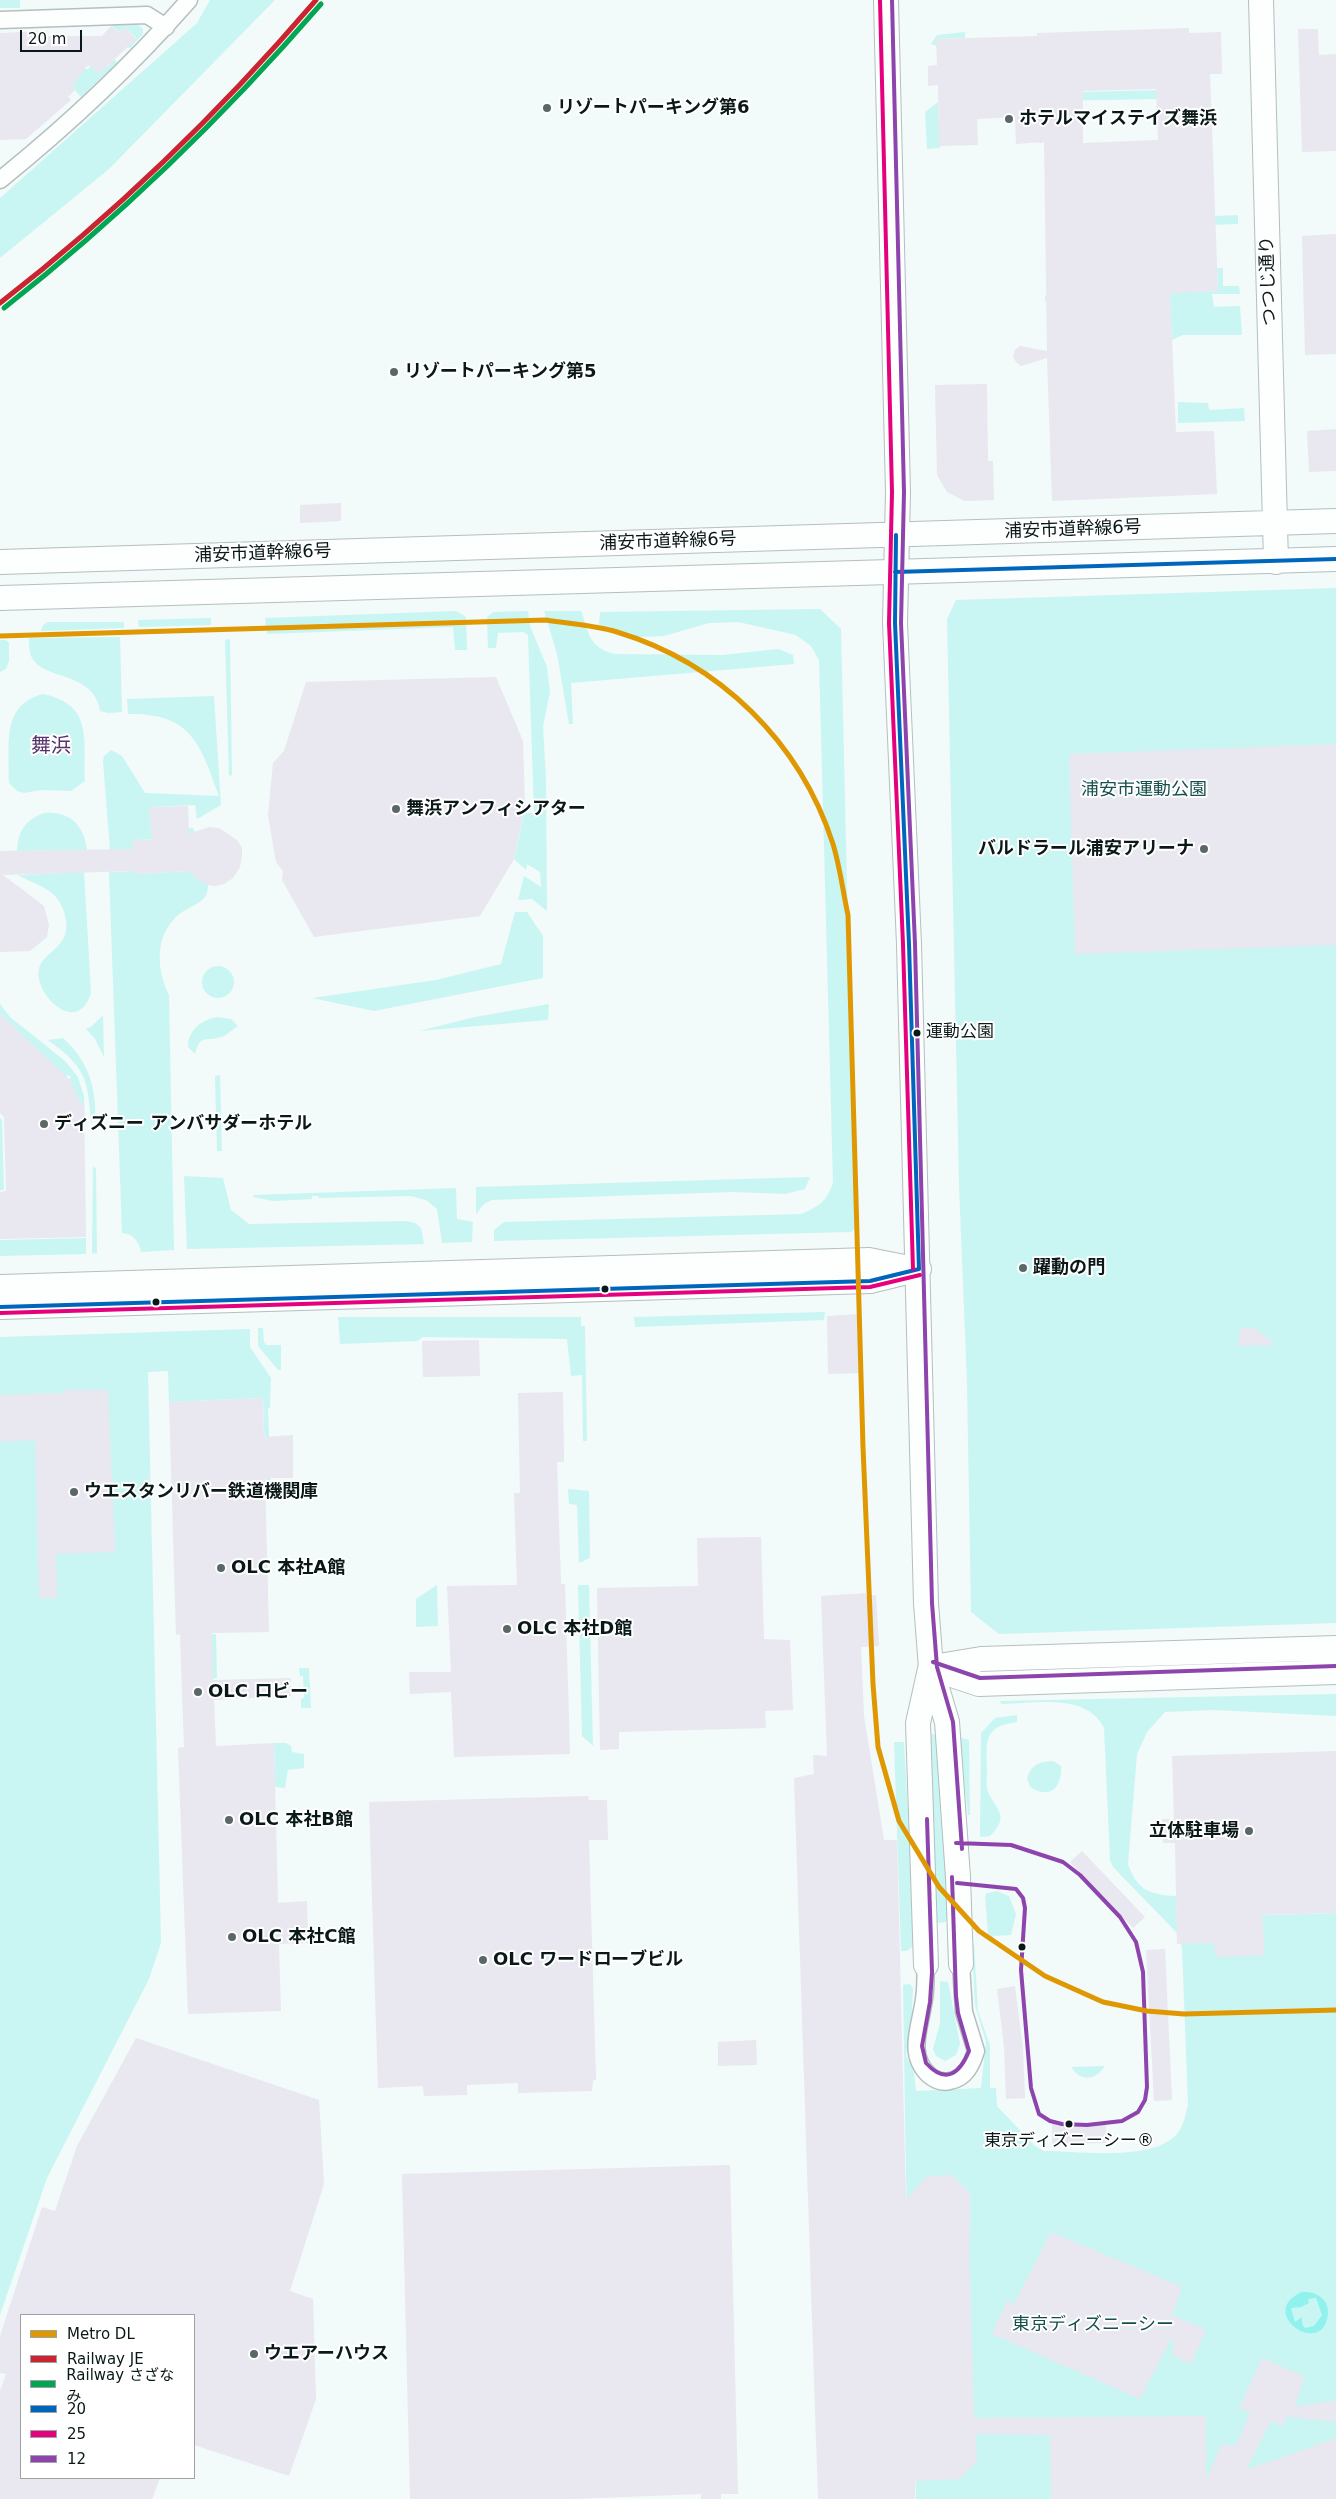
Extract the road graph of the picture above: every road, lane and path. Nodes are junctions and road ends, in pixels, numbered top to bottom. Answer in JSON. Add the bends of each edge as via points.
{"nodes":[{"id":1,"x":189,"y":0,"type":"edge"},
{"id":2,"x":886,"y":0,"type":"edge"},
{"id":3,"x":1261,"y":0,"type":"edge"},
{"id":4,"x":0,"y":20,"type":"edge"},
{"id":5,"x":166,"y":27,"type":"junction"},
{"id":6,"x":0,"y":180,"type":"edge"},
{"id":7,"x":1336,"y":521,"type":"edge"},
{"id":8,"x":1275,"y":522,"type":"junction"},
{"id":9,"x":896,"y":535,"type":"junction"},
{"id":10,"x":1336,"y":559,"type":"edge"},
{"id":11,"x":0,"y":562,"type":"edge"},
{"id":12,"x":1276,"y":562,"type":"junction"},
{"id":13,"x":895,"y":572,"type":"junction"},
{"id":14,"x":0,"y":598,"type":"edge"},
{"id":15,"x":918,"y":1269,"type":"junction"},
{"id":16,"x":0,"y":1287,"type":"edge"},
{"id":17,"x":0,"y":1307,"type":"edge"},
{"id":18,"x":1336,"y":1648,"type":"edge"},
{"id":19,"x":931,"y":1668,"type":"junction"},
{"id":20,"x":1336,"y":1672,"type":"edge"},
{"id":21,"x":926,"y":1964,"type":"joint"},
{"id":22,"x":961,"y":1964,"type":"joint"}],
"edges":[{"from":1,"to":5,"type":"street"},
{"from":2,"to":9,"type":"street","via":[[898,492]]},
{"from":3,"to":8,"type":"street","name":"つつじ通り"},
{"from":4,"to":5,"type":"street","via":[[147,15]]},
{"from":5,"to":6,"type":"street","via":[[87,104]]},
{"from":7,"to":8,"type":"street","name":"浦安市道幹線6号"},
{"from":8,"to":9,"type":"street","name":"浦安市道幹線6号"},
{"from":8,"to":12,"type":"street","name":"つつじ通り"},
{"from":9,"to":11,"type":"street","name":"浦安市道幹線6号"},
{"from":9,"to":13,"type":"street"},
{"from":10,"to":12,"type":"street","name":"浦安市道幹線6号"},
{"from":12,"to":13,"type":"street","name":"浦安市道幹線6号"},
{"from":13,"to":14,"type":"street","name":"浦安市道幹線6号"},
{"from":13,"to":15,"type":"street"},
{"from":15,"to":16,"type":"street","via":[[869,1260]]},
{"from":15,"to":17,"type":"street","via":[[870,1281]]},
{"from":15,"to":19,"type":"street","via":[[926,1603]]},
{"from":18,"to":19,"type":"street","via":[[981,1659]]},
{"from":19,"to":20,"type":"street","via":[[979,1684]]},
{"from":19,"to":21,"type":"street","via":[[918,1723]]},
{"from":19,"to":22,"type":"street","via":[[947,1722]]},
{"from":21,"to":22,"type":"street","via":[[925,1998],[916,2053],[919,2065],[942,2082],[951,2081],[966,2072],[976,2051],[964,2012]]}]}
